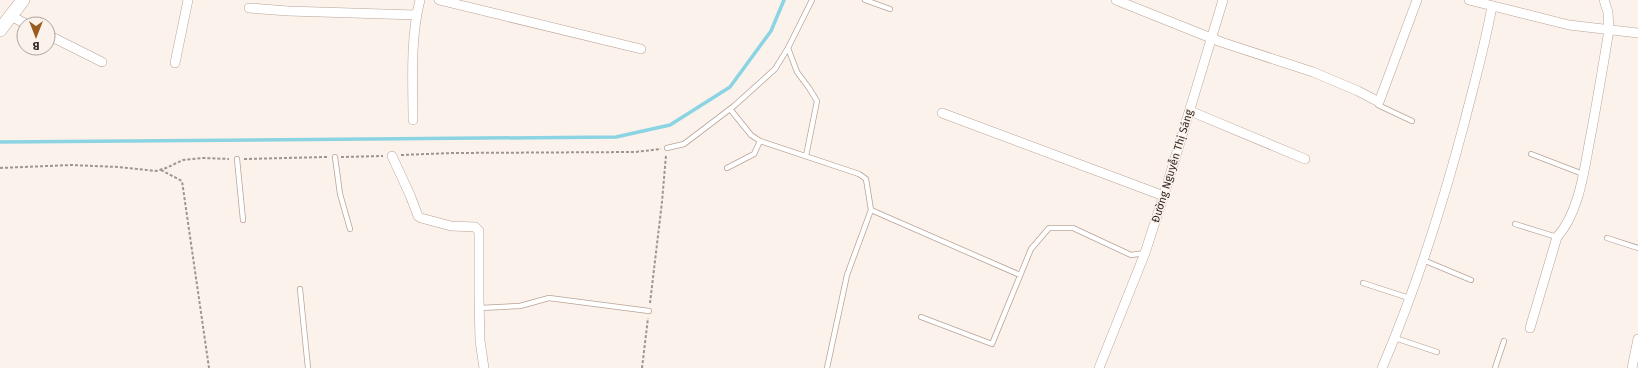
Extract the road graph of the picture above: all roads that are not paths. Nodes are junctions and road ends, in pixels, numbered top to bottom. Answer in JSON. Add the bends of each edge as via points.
{"nodes":[{"id":1,"x":23,"y":0,"type":"edge"},
{"id":2,"x":188,"y":0,"type":"edge"},
{"id":3,"x":420,"y":0,"type":"edge"},
{"id":4,"x":439,"y":0,"type":"edge"},
{"id":5,"x":812,"y":0,"type":"edge"},
{"id":6,"x":865,"y":0,"type":"edge"},
{"id":7,"x":1116,"y":0,"type":"edge"},
{"id":8,"x":1223,"y":0,"type":"edge"},
{"id":9,"x":1417,"y":0,"type":"edge"},
{"id":10,"x":1470,"y":0,"type":"edge"},
{"id":11,"x":1604,"y":0,"type":"edge"},
{"id":12,"x":1492,"y":6,"type":"junction"},
{"id":13,"x":249,"y":8,"type":"dead end"},
{"id":14,"x":890,"y":8,"type":"dead end"},
{"id":15,"x":416,"y":15,"type":"junction"},
{"id":16,"x":11,"y":16,"type":"junction"},
{"id":17,"x":16,"y":19,"type":"edge"},
{"id":18,"x":0,"y":30,"type":"edge"},
{"id":19,"x":1609,"y":30,"type":"junction"},
{"id":20,"x":1638,"y":33,"type":"edge"},
{"id":21,"x":1212,"y":38,"type":"junction"},
{"id":22,"x":56,"y":39,"type":"edge"},
{"id":23,"x":788,"y":48,"type":"junction"},
{"id":24,"x":641,"y":49,"type":"dead end"},
{"id":25,"x":102,"y":62,"type":"dead end"},
{"id":26,"x":175,"y":63,"type":"dead end"},
{"id":27,"x":1379,"y":102,"type":"junction"},
{"id":28,"x":730,"y":109,"type":"junction"},
{"id":29,"x":1190,"y":111,"type":"junction"},
{"id":30,"x":942,"y":113,"type":"dead end"},
{"id":31,"x":413,"y":120,"type":"dead end"},
{"id":32,"x":1412,"y":121,"type":"dead end"},
{"id":33,"x":760,"y":141,"type":"junction"},
{"id":34,"x":667,"y":148,"type":"road end"},
{"id":35,"x":1531,"y":154,"type":"dead end"},
{"id":36,"x":392,"y":156,"type":"dead end"},
{"id":37,"x":806,"y":156,"type":"junction"},
{"id":38,"x":335,"y":157,"type":"dead end"},
{"id":39,"x":237,"y":159,"type":"dead end"},
{"id":40,"x":1304,"y":159,"type":"dead end"},
{"id":41,"x":727,"y":168,"type":"dead end"},
{"id":42,"x":1583,"y":174,"type":"junction"},
{"id":43,"x":1164,"y":196,"type":"junction"},
{"id":44,"x":871,"y":210,"type":"junction"},
{"id":45,"x":243,"y":220,"type":"dead end"},
{"id":46,"x":1515,"y":224,"type":"dead end"},
{"id":47,"x":350,"y":228,"type":"dead end"},
{"id":48,"x":1557,"y":237,"type":"junction"},
{"id":49,"x":1607,"y":238,"type":"dead end"},
{"id":50,"x":1638,"y":248,"type":"edge"},
{"id":51,"x":1145,"y":253,"type":"junction"},
{"id":52,"x":1423,"y":260,"type":"junction"},
{"id":53,"x":1020,"y":275,"type":"junction"},
{"id":54,"x":1471,"y":280,"type":"dead end"},
{"id":55,"x":1363,"y":283,"type":"dead end"},
{"id":56,"x":300,"y":289,"type":"dead end"},
{"id":57,"x":1409,"y":298,"type":"junction"},
{"id":58,"x":480,"y":308,"type":"junction"},
{"id":59,"x":649,"y":311,"type":"road end"},
{"id":60,"x":921,"y":317,"type":"dead end"},
{"id":61,"x":1530,"y":328,"type":"dead end"},
{"id":62,"x":1395,"y":338,"type":"junction"},
{"id":63,"x":1638,"y":339,"type":"edge"},
{"id":64,"x":1504,"y":342,"type":"dead end"},
{"id":65,"x":1437,"y":352,"type":"dead end"},
{"id":66,"x":308,"y":368,"type":"edge"},
{"id":67,"x":484,"y":368,"type":"edge"},
{"id":68,"x":827,"y":368,"type":"edge"},
{"id":69,"x":1099,"y":368,"type":"edge"},
{"id":70,"x":1382,"y":368,"type":"edge"},
{"id":71,"x":1495,"y":368,"type":"edge"},
{"id":72,"x":1632,"y":368,"type":"edge"}],
"edges":[{"from":1,"to":16,"type":"main road"},
{"from":2,"to":26,"type":"street"},
{"from":3,"to":15,"type":"street"},
{"from":4,"to":24,"type":"street"},
{"from":5,"to":23,"type":"lane"},
{"from":6,"to":14,"type":"lane"},
{"from":7,"to":21,"type":"street"},
{"from":8,"to":21,"type":"street","name":"Đường Nguyễn Thị Sáng"},
{"from":9,"to":27,"type":"street"},
{"from":10,"to":12,"type":"street"},
{"from":11,"to":19,"type":"street"},
{"from":12,"to":19,"type":"street","via":[[1569,25]]},
{"from":12,"to":52,"type":"street","via":[[1487,37],[1447,187]]},
{"from":13,"to":15,"type":"street"},
{"from":15,"to":31,"type":"street"},
{"from":16,"to":17,"type":"street"},
{"from":16,"to":18,"type":"main road"},
{"from":19,"to":20,"type":"street"},
{"from":19,"to":42,"type":"street"},
{"from":21,"to":27,"type":"street","via":[[1313,72]]},
{"from":21,"to":29,"type":"street","name":"Đường Nguyễn Thị Sáng"},
{"from":22,"to":25,"type":"street"},
{"from":23,"to":28,"type":"lane","via":[[775,69]]},
{"from":23,"to":37,"type":"lane","via":[[797,72],[817,101]]},
{"from":27,"to":32,"type":"lane","via":[[1378,105]]},
{"from":28,"to":33,"type":"lane","via":[[751,135]]},
{"from":28,"to":34,"type":"lane","via":[[684,144]]},
{"from":29,"to":40,"type":"street"},
{"from":29,"to":43,"type":"street","name":"Đường Nguyễn Thị Sáng"},
{"from":30,"to":43,"type":"street"},
{"from":33,"to":37,"type":"lane"},
{"from":33,"to":41,"type":"lane","via":[[754,154]]},
{"from":35,"to":42,"type":"lane"},
{"from":36,"to":58,"type":"street","via":[[420,218],[450,226],[475,227],[479,231]]},
{"from":37,"to":44,"type":"lane","via":[[859,174],[866,179]]},
{"from":38,"to":47,"type":"lane","via":[[340,194]]},
{"from":39,"to":45,"type":"lane"},
{"from":42,"to":48,"type":"street","via":[[1573,211]]},
{"from":43,"to":51,"type":"street","name":"Đường Nguyễn Thị Sáng"},
{"from":44,"to":53,"type":"lane"},
{"from":44,"to":68,"type":"lane","via":[[847,275]]},
{"from":46,"to":48,"type":"lane"},
{"from":48,"to":61,"type":"street"},
{"from":49,"to":50,"type":"lane"},
{"from":51,"to":53,"type":"lane","via":[[1131,255],[1073,228],[1050,228],[1031,249]]},
{"from":51,"to":69,"type":"street","name":"Đường Nguyễn Thị Sáng"},
{"from":52,"to":54,"type":"lane"},
{"from":52,"to":57,"type":"street"},
{"from":53,"to":60,"type":"lane","via":[[992,344]]},
{"from":55,"to":57,"type":"lane"},
{"from":56,"to":66,"type":"lane"},
{"from":57,"to":62,"type":"street"},
{"from":58,"to":59,"type":"lane","via":[[520,306],[549,298]]},
{"from":58,"to":67,"type":"street","via":[[480,341]]},
{"from":62,"to":65,"type":"lane"},
{"from":62,"to":70,"type":"street"},
{"from":63,"to":72,"type":"street"},
{"from":64,"to":71,"type":"lane"}]}
